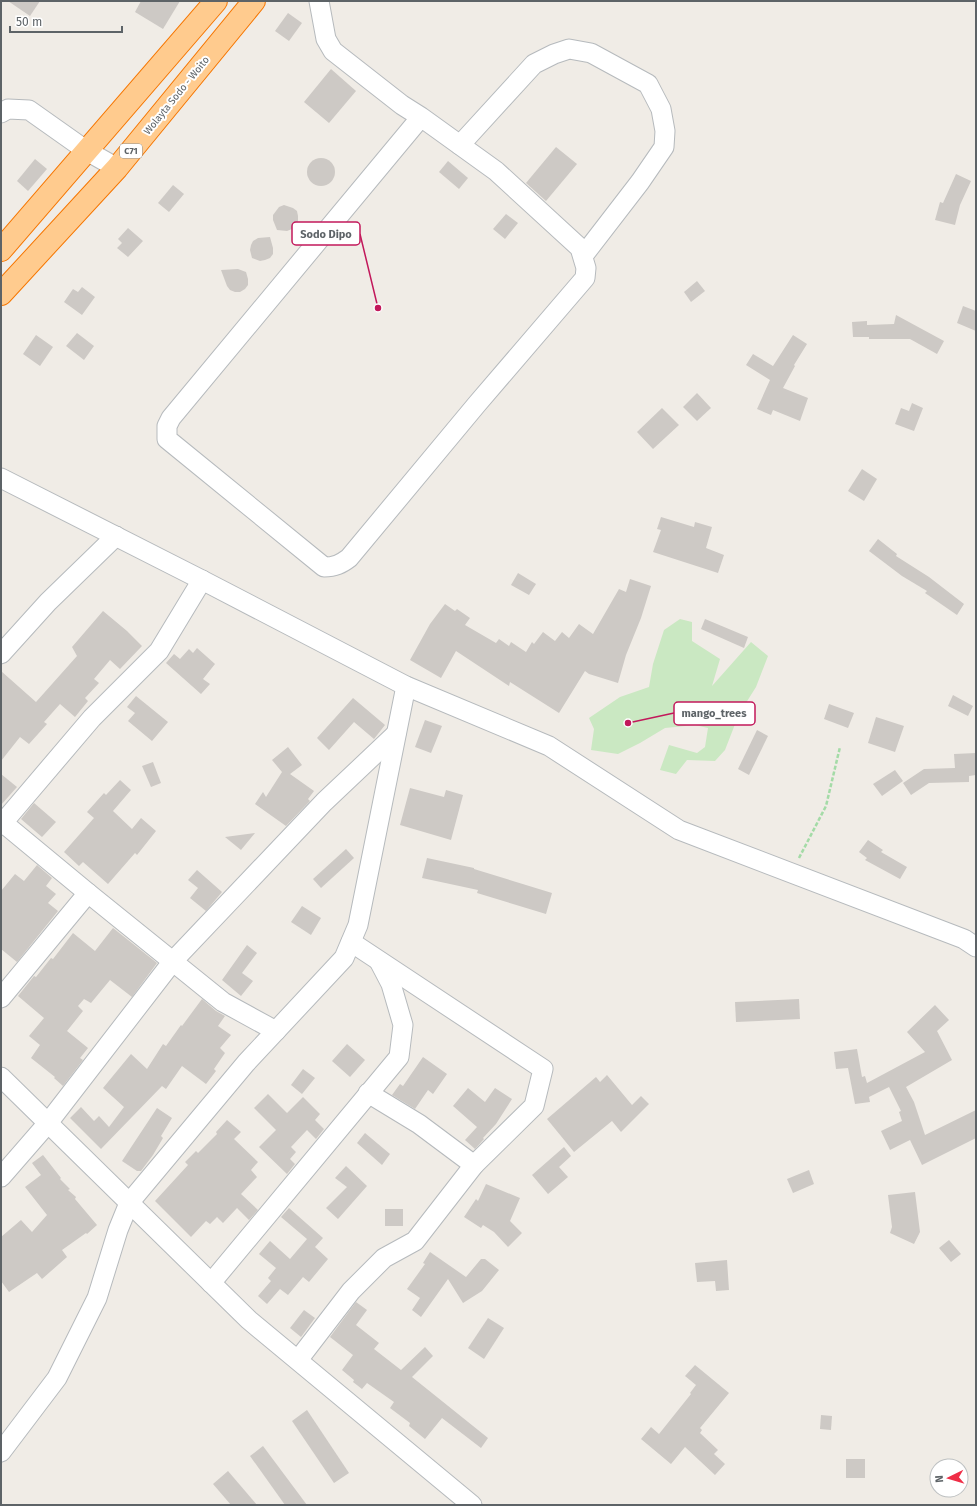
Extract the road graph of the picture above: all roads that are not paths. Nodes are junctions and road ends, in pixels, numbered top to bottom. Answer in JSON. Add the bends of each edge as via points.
{"nodes":[{"id":1,"x":216,"y":1,"type":"edge"},
{"id":2,"x":254,"y":1,"type":"edge"},
{"id":3,"x":319,"y":1,"type":"edge"},
{"id":4,"x":1,"y":113,"type":"edge"},
{"id":5,"x":421,"y":117,"type":"junction"},
{"id":6,"x":460,"y":145,"type":"junction"},
{"id":7,"x":87,"y":152,"type":"junction"},
{"id":8,"x":117,"y":168,"type":"junction"},
{"id":9,"x":1,"y":250,"type":"edge"},
{"id":10,"x":583,"y":256,"type":"junction"},
{"id":11,"x":1,"y":294,"type":"edge"},
{"id":12,"x":1,"y":478,"type":"edge"},
{"id":13,"x":116,"y":536,"type":"junction"},
{"id":14,"x":202,"y":580,"type":"junction"},
{"id":15,"x":1,"y":654,"type":"edge"},
{"id":16,"x":406,"y":686,"type":"junction"},
{"id":17,"x":396,"y":734,"type":"junction"},
{"id":18,"x":2,"y":823,"type":"edge"},
{"id":19,"x":88,"y":893,"type":"junction"},
{"id":20,"x":351,"y":942,"type":"junction"},
{"id":21,"x":976,"y":947,"type":"edge"},
{"id":22,"x":378,"y":960,"type":"junction"},
{"id":23,"x":173,"y":961,"type":"junction"},
{"id":24,"x":1,"y":998,"type":"edge"},
{"id":25,"x":276,"y":1031,"type":"junction"},
{"id":26,"x":1,"y":1077,"type":"edge"},
{"id":27,"x":368,"y":1093,"type":"junction"},
{"id":28,"x":48,"y":1123,"type":"junction"},
{"id":29,"x":474,"y":1165,"type":"junction"},
{"id":30,"x":1,"y":1177,"type":"edge"},
{"id":31,"x":129,"y":1203,"type":"junction"},
{"id":32,"x":211,"y":1283,"type":"junction"},
{"id":33,"x":298,"y":1360,"type":"junction"},
{"id":34,"x":1,"y":1452,"type":"edge"},
{"id":35,"x":472,"y":1505,"type":"edge"}],
"edges":[{"from":1,"to":7,"type":"highway"},
{"from":2,"to":8,"type":"highway","name":"Wolayta Sodo - Woito","number":"C71"},
{"from":3,"to":5,"type":"street","via":[[326,39],[333,51]]},
{"from":4,"to":7,"type":"street","via":[[8,109],[29,110]]},
{"from":5,"to":6,"type":"street"},
{"from":5,"to":10,"type":"street","via":[[171,418],[167,426],[167,439],[324,567],[340,565],[349,558],[585,278]]},
{"from":6,"to":10,"type":"street","via":[[496,171],[580,248]]},
{"from":6,"to":10,"type":"street","via":[[534,64],[569,49],[591,53],[648,84],[661,110],[665,131],[664,147]]},
{"from":7,"to":8,"type":"street"},
{"from":7,"to":9,"type":"highway"},
{"from":8,"to":11,"type":"highway","name":"Wolayta Sodo - Woito","number":"C71"},
{"from":12,"to":13,"type":"street"},
{"from":13,"to":14,"type":"street"},
{"from":13,"to":15,"type":"street","via":[[48,602]]},
{"from":14,"to":16,"type":"street"},
{"from":14,"to":18,"type":"street","via":[[158,651],[92,718]]},
{"from":16,"to":17,"type":"street"},
{"from":16,"to":21,"type":"street","via":[[549,746],[679,830],[964,939]]},
{"from":17,"to":20,"type":"street","via":[[358,925]]},
{"from":17,"to":23,"type":"street","via":[[324,802]]},
{"from":18,"to":19,"type":"street"},
{"from":19,"to":23,"type":"street"},
{"from":19,"to":24,"type":"street"},
{"from":20,"to":22,"type":"street"},
{"from":20,"to":25,"type":"street","via":[[344,958]]},
{"from":22,"to":27,"type":"street","via":[[391,984],[403,1025],[399,1057]]},
{"from":22,"to":29,"type":"street","via":[[543,1069],[534,1106]]},
{"from":23,"to":25,"type":"street","via":[[223,1002]]},
{"from":23,"to":28,"type":"street"},
{"from":25,"to":31,"type":"street","via":[[246,1063]]},
{"from":26,"to":28,"type":"street"},
{"from":27,"to":29,"type":"street","via":[[419,1124]]},
{"from":27,"to":32,"type":"street"},
{"from":28,"to":30,"type":"street"},
{"from":28,"to":31,"type":"street"},
{"from":29,"to":33,"type":"street","via":[[415,1241],[384,1258],[351,1291]]},
{"from":31,"to":32,"type":"street"},
{"from":31,"to":34,"type":"street","via":[[97,1298],[57,1378]]},
{"from":32,"to":33,"type":"street"},
{"from":33,"to":35,"type":"street"}]}
